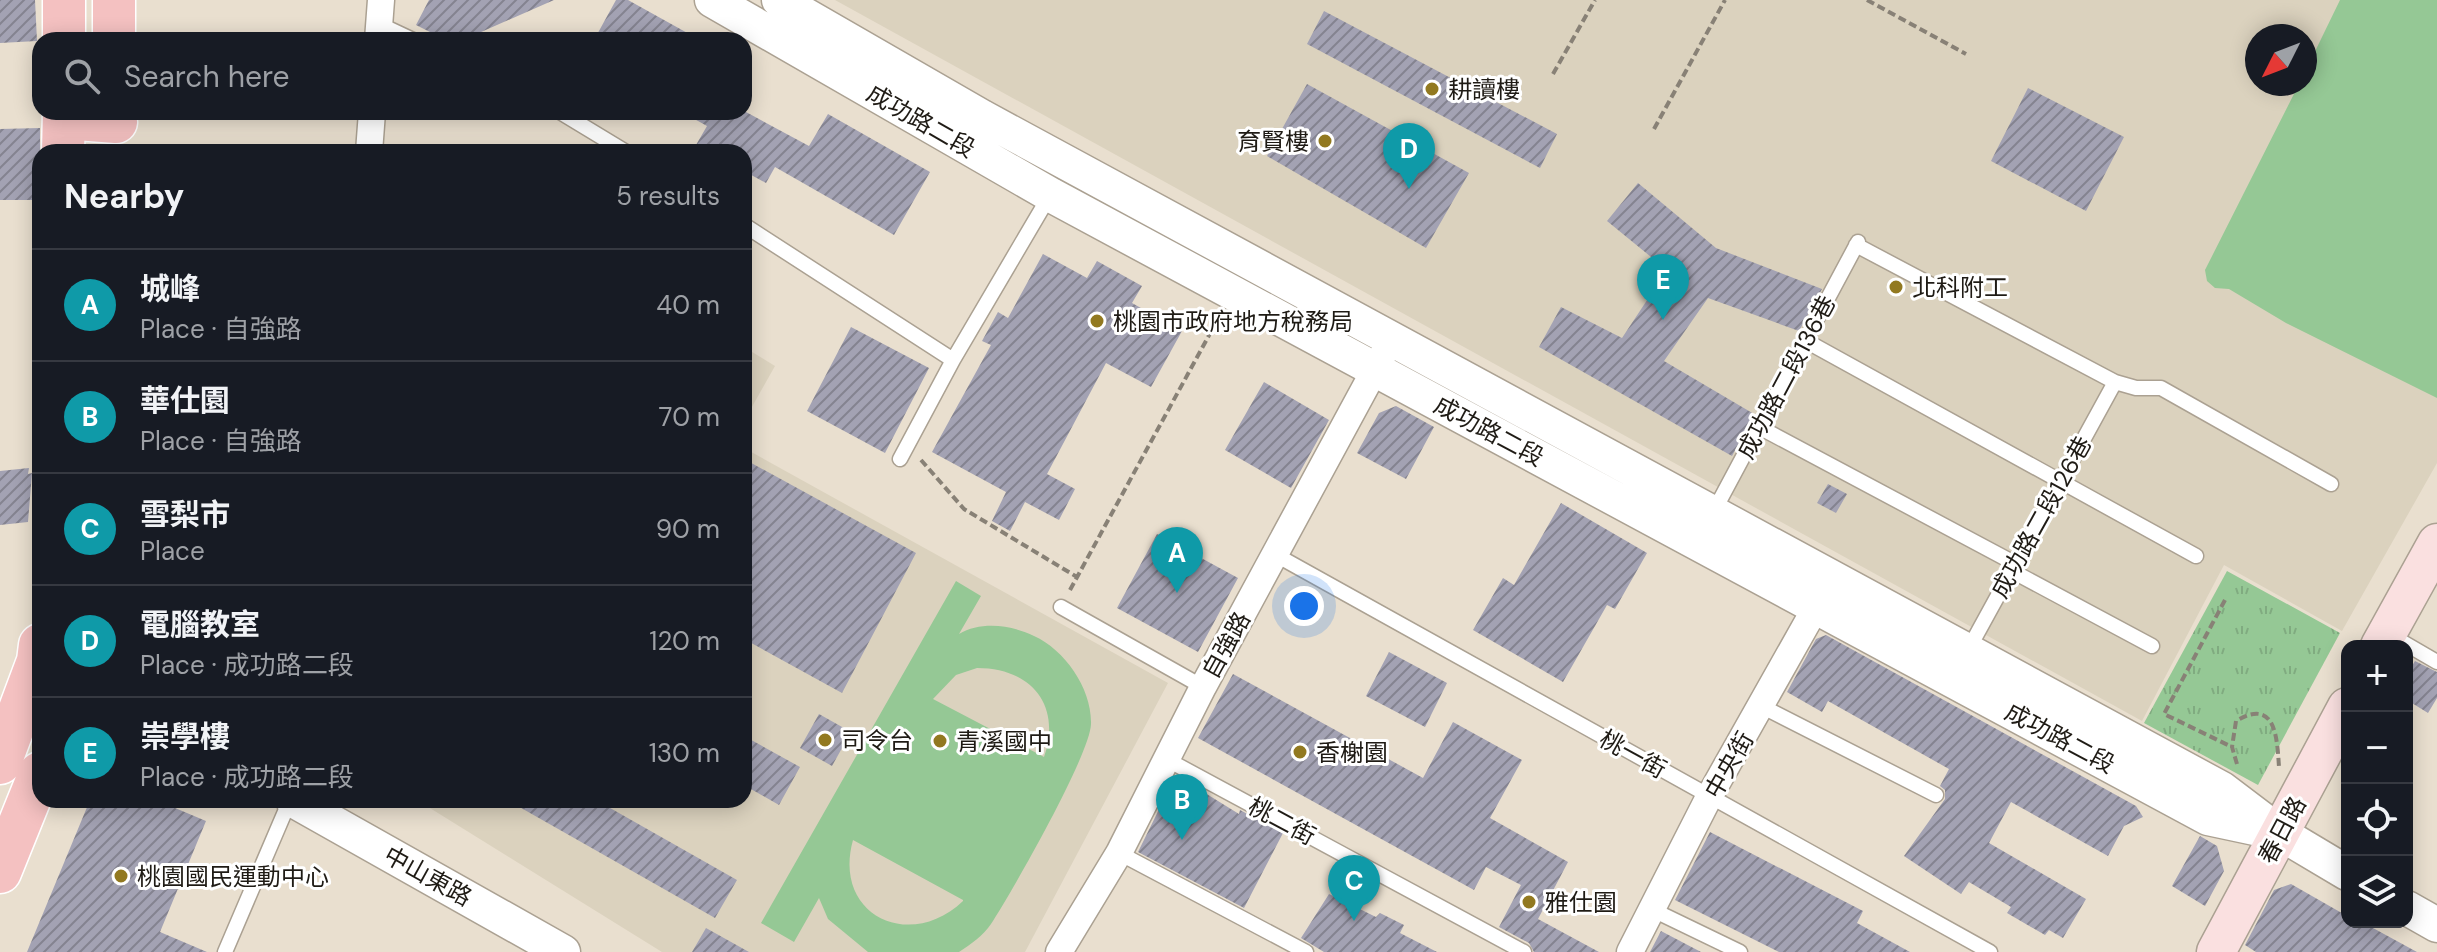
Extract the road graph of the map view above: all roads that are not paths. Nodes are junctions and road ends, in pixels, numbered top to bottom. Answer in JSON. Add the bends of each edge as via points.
{"nodes":[{"id":1,"x":64,"y":0,"type":"edge"},
{"id":2,"x":114,"y":0,"type":"edge"},
{"id":3,"x":712,"y":0,"type":"edge"},
{"id":4,"x":779,"y":0,"type":"edge"},
{"id":5,"x":379,"y":21,"type":"edge"},
{"id":6,"x":64,"y":32,"type":"edge"},
{"id":7,"x":114,"y":32,"type":"edge"},
{"id":8,"x":399,"y":32,"type":"edge"},
{"id":9,"x":371,"y":120,"type":"edge"},
{"id":10,"x":573,"y":120,"type":"edge"},
{"id":11,"x":64,"y":127,"type":"edge"},
{"id":12,"x":116,"y":129,"type":"edge"},
{"id":13,"x":370,"y":144,"type":"edge"},
{"id":14,"x":613,"y":144,"type":"edge"},
{"id":15,"x":1105,"y":184,"type":"junction"},
{"id":16,"x":1051,"y":195,"type":"junction"},
{"id":17,"x":1088,"y":216,"type":"junction"},
{"id":18,"x":752,"y":230,"type":"edge"},
{"id":19,"x":1230,"y":251,"type":"junction"},
{"id":20,"x":1222,"y":288,"type":"junction"},
{"id":21,"x":1392,"y":338,"type":"junction"},
{"id":22,"x":1806,"y":341,"type":"junction"},
{"id":23,"x":953,"y":360,"type":"junction"},
{"id":24,"x":1375,"y":370,"type":"junction"},
{"id":25,"x":2115,"y":382,"type":"junction"},
{"id":26,"x":1759,"y":427,"type":"junction"},
{"id":27,"x":904,"y":452,"type":"road end"},
{"id":28,"x":2061,"y":481,"type":"junction"},
{"id":29,"x":2331,"y":484,"type":"dead end"},
{"id":30,"x":1713,"y":513,"type":"junction"},
{"id":31,"x":2437,"y":543,"type":"edge"},
{"id":32,"x":1276,"y":555,"type":"junction"},
{"id":33,"x":2196,"y":556,"type":"dead end"},
{"id":34,"x":2014,"y":567,"type":"junction"},
{"id":35,"x":1824,"y":593,"type":"junction"},
{"id":36,"x":1061,"y":607,"type":"road end"},
{"id":37,"x":2383,"y":640,"type":"edge"},
{"id":38,"x":2152,"y":646,"type":"dead end"},
{"id":39,"x":2413,"y":652,"type":"edge"},
{"id":40,"x":1966,"y":653,"type":"junction"},
{"id":41,"x":2437,"y":662,"type":"edge"},
{"id":42,"x":32,"y":675,"type":"edge"},
{"id":43,"x":1203,"y":687,"type":"junction"},
{"id":44,"x":1763,"y":707,"type":"junction"},
{"id":45,"x":2344,"y":712,"type":"edge"},
{"id":46,"x":1166,"y":759,"type":"junction"},
{"id":47,"x":0,"y":763,"type":"edge"},
{"id":48,"x":32,"y":793,"type":"edge"},
{"id":49,"x":1936,"y":795,"type":"dead end"},
{"id":50,"x":1709,"y":797,"type":"junction"},
{"id":51,"x":288,"y":808,"type":"edge"},
{"id":52,"x":306,"y":808,"type":"edge"},
{"id":53,"x":2280,"y":833,"type":"junction"},
{"id":54,"x":1119,"y":853,"type":"junction"},
{"id":55,"x":2341,"y":869,"type":"edge"},
{"id":56,"x":0,"y":872,"type":"edge"},
{"id":57,"x":1653,"y":910,"type":"junction"},
{"id":58,"x":2413,"y":911,"type":"edge"},
{"id":59,"x":2437,"y":925,"type":"edge"},
{"id":60,"x":225,"y":952,"type":"edge"},
{"id":61,"x":563,"y":952,"type":"edge"},
{"id":62,"x":1059,"y":952,"type":"edge"},
{"id":63,"x":1306,"y":952,"type":"edge"},
{"id":64,"x":1524,"y":952,"type":"edge"},
{"id":65,"x":1630,"y":952,"type":"edge"},
{"id":66,"x":1740,"y":952,"type":"edge"},
{"id":67,"x":1990,"y":952,"type":"edge"},
{"id":68,"x":2216,"y":952,"type":"edge"}],
"edges":[{"from":1,"to":6,"type":"main road"},
{"from":2,"to":7,"type":"main road"},
{"from":3,"to":16,"type":"street","name":"成功路二段"},
{"from":4,"to":15,"type":"street","name":"成功路二段"},
{"from":5,"to":8,"type":"lane"},
{"from":9,"to":13,"type":"street"},
{"from":10,"to":14,"type":"lane"},
{"from":11,"to":12,"type":"main road"},
{"from":15,"to":17,"type":"street"},
{"from":15,"to":19,"type":"street","name":"成功路二段"},
{"from":16,"to":17,"type":"street","name":"成功路二段"},
{"from":16,"to":23,"type":"lane"},
{"from":17,"to":20,"type":"street","name":"成功路二段"},
{"from":18,"to":23,"type":"lane"},
{"from":19,"to":20,"type":"street"},
{"from":19,"to":21,"type":"street","name":"成功路二段"},
{"from":20,"to":24,"type":"street","name":"成功路二段"},
{"from":21,"to":24,"type":"street","name":"自強路"},
{"from":21,"to":30,"type":"street","name":"成功路二段"},
{"from":22,"to":25,"type":"lane","name":"成功路二段136巷","via":[[1857,243]]},
{"from":22,"to":26,"type":"lane","name":"成功路二段136巷"},
{"from":22,"to":28,"type":"lane"},
{"from":23,"to":27,"type":"lane"},
{"from":24,"to":32,"type":"street","name":"自強路"},
{"from":24,"to":35,"type":"street","name":"成功路二段"},
{"from":25,"to":28,"type":"lane","name":"成功路二段126巷"},
{"from":25,"to":29,"type":"lane","via":[[2161,388]]},
{"from":26,"to":30,"type":"lane","name":"成功路二段136巷"},
{"from":26,"to":34,"type":"lane"},
{"from":28,"to":33,"type":"lane"},
{"from":28,"to":34,"type":"lane","name":"成功路二段126巷"},
{"from":30,"to":35,"type":"street","name":"成功路二段"},
{"from":31,"to":37,"type":"main road"},
{"from":32,"to":43,"type":"street","name":"自強路"},
{"from":32,"to":50,"type":"lane","name":"桃一街"},
{"from":34,"to":38,"type":"lane"},
{"from":34,"to":40,"type":"lane","name":"成功路二段126巷"},
{"from":35,"to":40,"type":"street","name":"成功路二段"},
{"from":35,"to":44,"type":"street","name":"中央街"},
{"from":35,"to":53,"type":"street","name":"成功路二段","via":[[2208,818]]},
{"from":36,"to":43,"type":"lane"},
{"from":39,"to":41,"type":"lane"},
{"from":40,"to":53,"type":"street","name":"成功路二段","via":[[2222,789]]},
{"from":42,"to":47,"type":"main road"},
{"from":43,"to":46,"type":"street","name":"自強路"},
{"from":44,"to":49,"type":"lane"},
{"from":44,"to":50,"type":"street","name":"中央街"},
{"from":45,"to":53,"type":"main road","name":"春日路"},
{"from":46,"to":54,"type":"street","name":"自強路"},
{"from":46,"to":64,"type":"lane","name":"桃二街"},
{"from":48,"to":56,"type":"main road"},
{"from":50,"to":57,"type":"street","name":"中央街"},
{"from":50,"to":67,"type":"lane","name":"桃一街"},
{"from":51,"to":60,"type":"lane"},
{"from":52,"to":61,"type":"street","name":"中山東路"},
{"from":53,"to":55,"type":"street","name":"成功路二段"},
{"from":53,"to":68,"type":"main road","name":"春日路"},
{"from":54,"to":62,"type":"street","name":"自強路"},
{"from":54,"to":63,"type":"lane"},
{"from":57,"to":65,"type":"street","name":"中央街"},
{"from":57,"to":66,"type":"lane"},
{"from":58,"to":59,"type":"street"}]}
